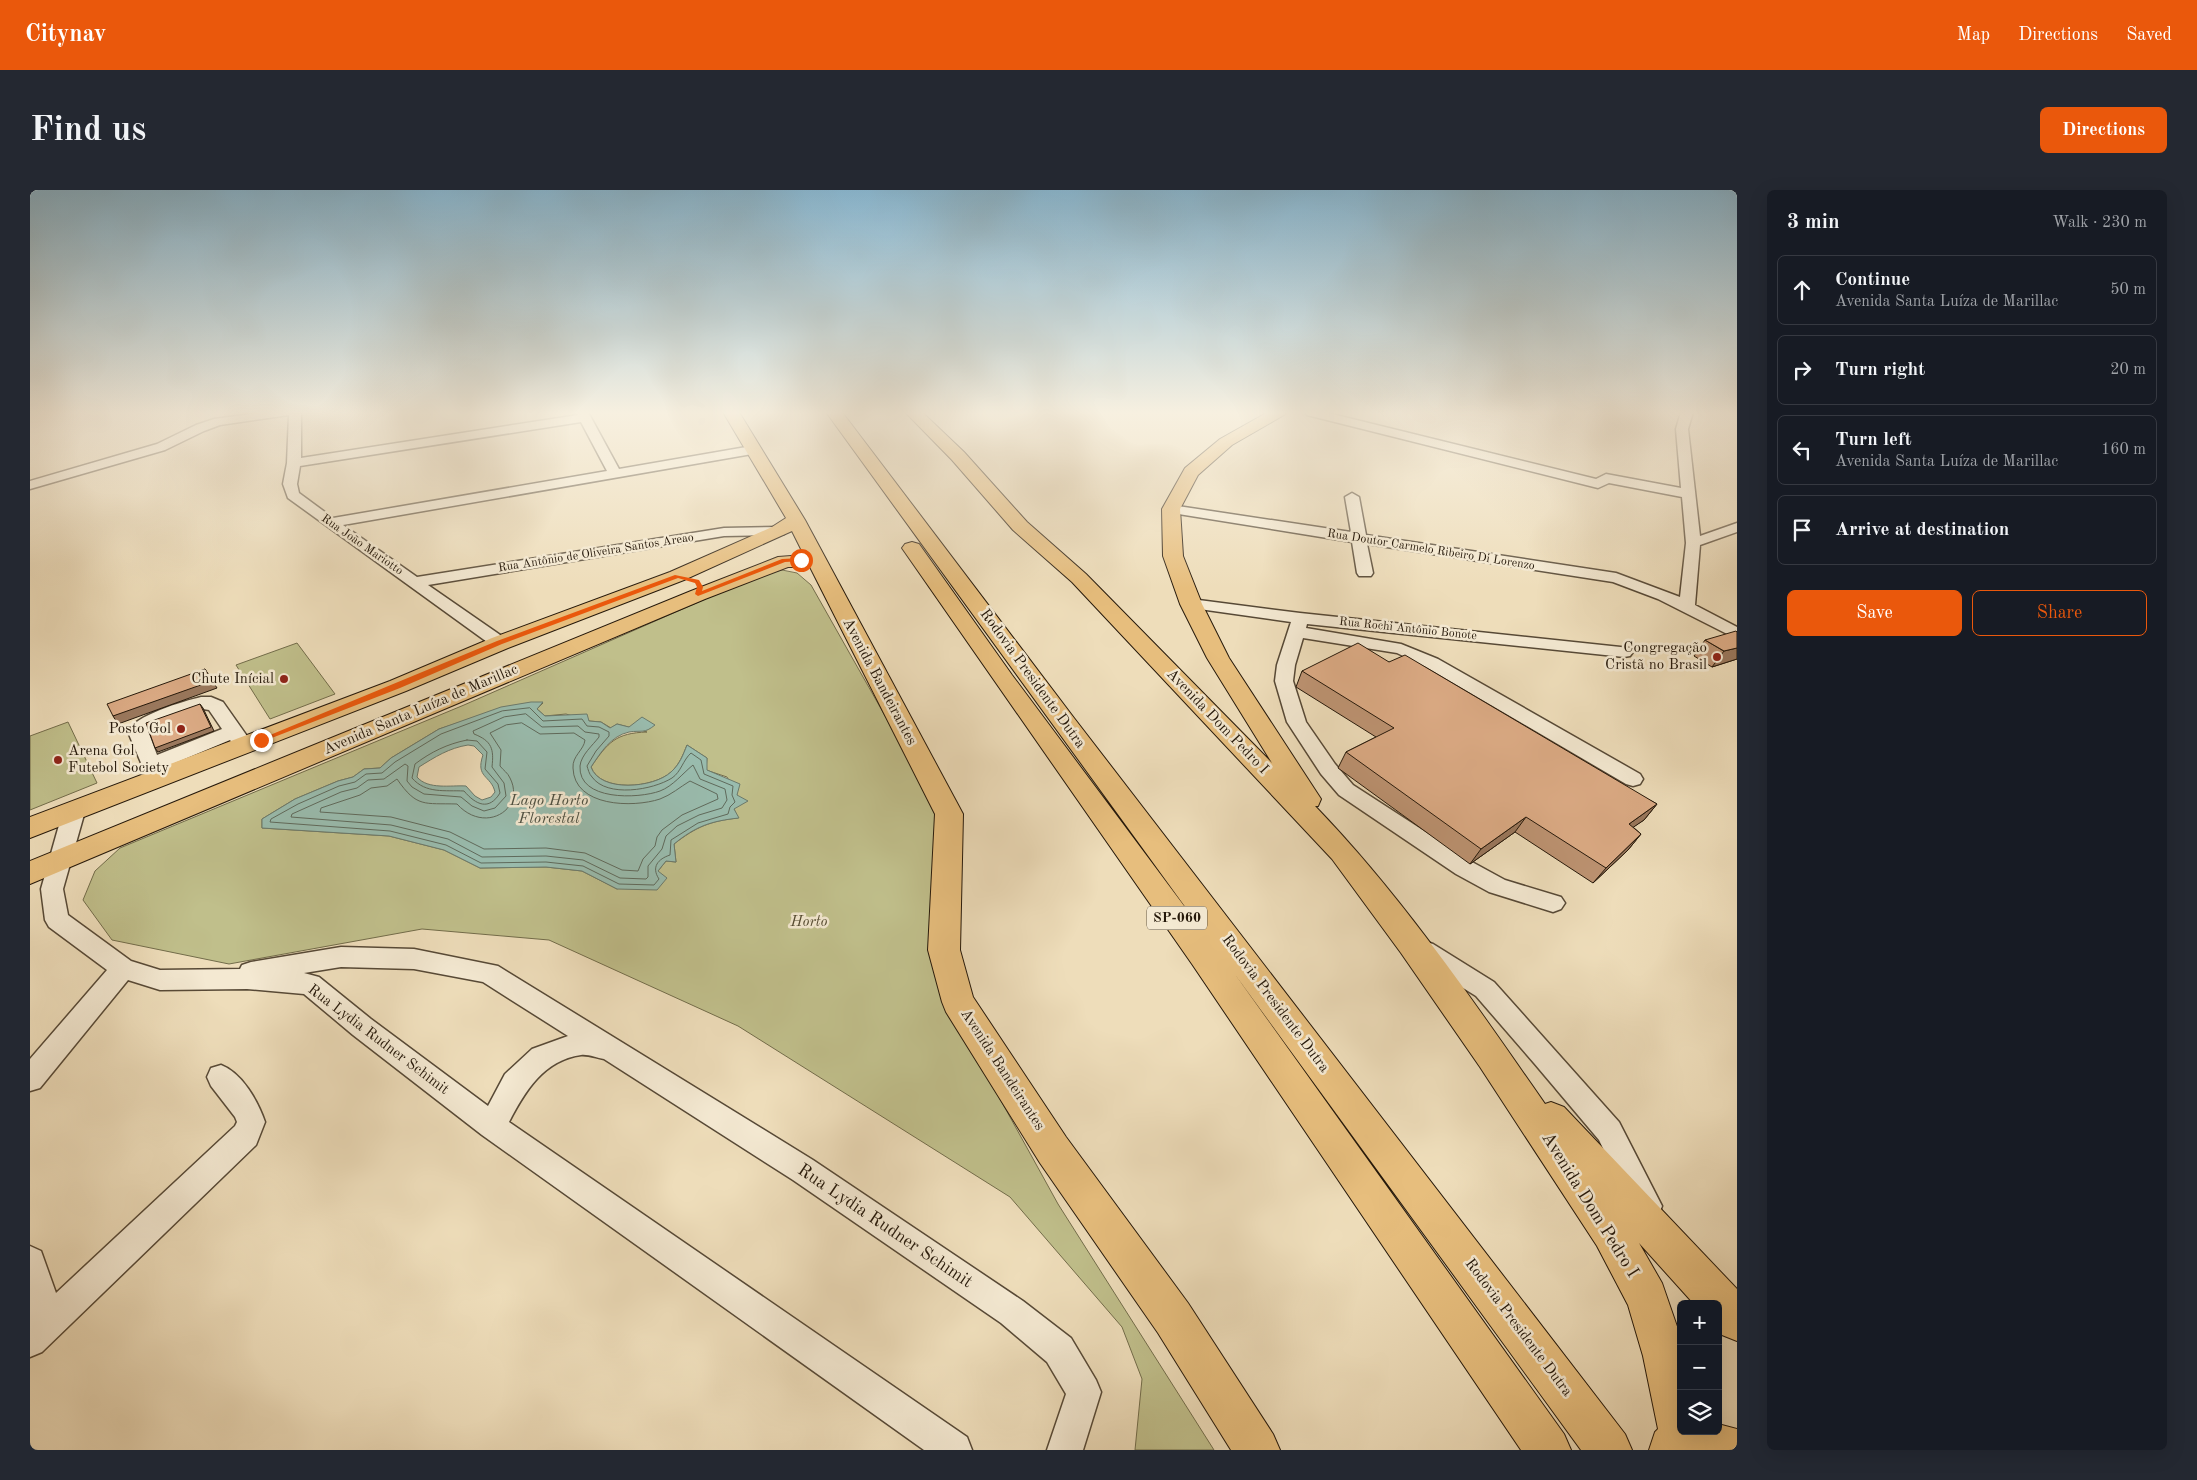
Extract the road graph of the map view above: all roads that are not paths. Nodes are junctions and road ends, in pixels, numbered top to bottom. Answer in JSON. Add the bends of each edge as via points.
{"nodes":[{"id":1,"x":79,"y":471,"type":"edge"},
{"id":2,"x":293,"y":471,"type":"edge"},
{"id":3,"x":628,"y":471,"type":"edge"},
{"id":4,"x":762,"y":471,"type":"edge"},
{"id":5,"x":858,"y":471,"type":"edge"},
{"id":6,"x":875,"y":471,"type":"edge"},
{"id":7,"x":883,"y":471,"type":"edge"},
{"id":8,"x":971,"y":471,"type":"edge"},
{"id":9,"x":1192,"y":471,"type":"edge"},
{"id":10,"x":1545,"y":471,"type":"edge"},
{"id":11,"x":1686,"y":471,"type":"edge"},
{"id":12,"x":615,"y":473,"type":"joint"},
{"id":13,"x":30,"y":485,"type":"edge"},
{"id":14,"x":1688,"y":494,"type":"junction"},
{"id":15,"x":1352,"y":497,"type":"dead end"},
{"id":16,"x":1171,"y":509,"type":"junction"},
{"id":17,"x":913,"y":520,"type":"junction"},
{"id":18,"x":330,"y":523,"type":"junction"},
{"id":19,"x":787,"y":526,"type":"junction"},
{"id":20,"x":1737,"y":527,"type":"edge"},
{"id":21,"x":1358,"y":538,"type":"junction"},
{"id":22,"x":1693,"y":543,"type":"junction"},
{"id":23,"x":815,"y":561,"type":"junction"},
{"id":24,"x":1365,"y":573,"type":"dead end"},
{"id":25,"x":677,"y":576,"type":"junction"},
{"id":26,"x":414,"y":582,"type":"junction"},
{"id":27,"x":698,"y":594,"type":"junction"},
{"id":28,"x":1191,"y":604,"type":"junction"},
{"id":29,"x":1687,"y":605,"type":"junction"},
{"id":30,"x":1299,"y":625,"type":"junction"},
{"id":31,"x":1737,"y":634,"type":"edge"},
{"id":32,"x":500,"y":643,"type":"junction"},
{"id":33,"x":1624,"y":652,"type":"dead end"},
{"id":34,"x":239,"y":739,"type":"junction"},
{"id":35,"x":154,"y":772,"type":"junction"},
{"id":36,"x":1633,"y":779,"type":"dead end"},
{"id":37,"x":74,"y":811,"type":"junction"},
{"id":38,"x":30,"y":828,"type":"edge"},
{"id":39,"x":1342,"y":852,"type":"junction"},
{"id":40,"x":60,"y":861,"type":"junction"},
{"id":41,"x":30,"y":873,"type":"edge"},
{"id":42,"x":1553,"y":903,"type":"dead end"},
{"id":43,"x":1412,"y":944,"type":"junction"},
{"id":44,"x":123,"y":968,"type":"junction"},
{"id":45,"x":248,"y":975,"type":"junction"},
{"id":46,"x":612,"y":1050,"type":"junction"},
{"id":47,"x":1492,"y":1056,"type":"junction"},
{"id":48,"x":221,"y":1077,"type":"dead end"},
{"id":49,"x":30,"y":1079,"type":"edge"},
{"id":50,"x":492,"y":1126,"type":"junction"},
{"id":51,"x":1665,"y":1242,"type":"junction"},
{"id":52,"x":30,"y":1262,"type":"edge"},
{"id":53,"x":1737,"y":1320,"type":"edge"},
{"id":54,"x":39,"y":1331,"type":"edge"},
{"id":55,"x":954,"y":1450,"type":"edge"},
{"id":56,"x":1065,"y":1450,"type":"edge"},
{"id":57,"x":1257,"y":1450,"type":"edge"},
{"id":58,"x":1548,"y":1450,"type":"edge"},
{"id":59,"x":1610,"y":1450,"type":"edge"},
{"id":60,"x":1731,"y":1450,"type":"edge"}],
"edges":[{"from":1,"to":13,"type":"street"},
{"from":2,"to":18,"type":"street","name":"Rua João Mariotto","via":[[290,484],[294,495]]},
{"from":3,"to":12,"type":"street"},
{"from":4,"to":19,"type":"main road","name":"Avenida Bandeirantes"},
{"from":5,"to":58,"type":"main road","name":"Rodovia Presidente Dutra","number":"SP-060","via":[[1004,680],[1203,955]]},
{"from":6,"to":17,"type":"main road","name":"Rodovia Presidente Dutra","number":"SP-060"},
{"from":7,"to":17,"type":"main road"},
{"from":8,"to":39,"type":"main road","name":"Avenida Dom Pedro I","via":[[1020,526],[1079,578]]},
{"from":9,"to":16,"type":"main road"},
{"from":10,"to":14,"type":"street","via":[[1598,484],[1606,478]]},
{"from":11,"to":14,"type":"street"},
{"from":12,"to":18,"type":"street"},
{"from":14,"to":22,"type":"street"},
{"from":15,"to":21,"type":"street"},
{"from":16,"to":21,"type":"street","name":"Rua Doutor Carmelo Ribeiro Di Lorenzo"},
{"from":16,"to":28,"type":"main road","via":[[1173,556]]},
{"from":17,"to":59,"type":"main road","name":"Rodovia Presidente Dutra","number":"SP-060"},
{"from":18,"to":26,"type":"street","name":"Rua João Mariotto"},
{"from":19,"to":23,"type":"main road","name":"Avenida Bandeirantes"},
{"from":19,"to":25,"type":"main road","name":"Avenida Santa Luíza de Marillac"},
{"from":19,"to":26,"type":"street","name":"Rua Antônio de Oliveira Santos Areao","via":[[724,532]]},
{"from":20,"to":22,"type":"street"},
{"from":21,"to":24,"type":"street"},
{"from":21,"to":29,"type":"street","name":"Rua Doutor Carmelo Ribeiro Di Lorenzo","via":[[1616,578]]},
{"from":22,"to":29,"type":"street"},
{"from":23,"to":27,"type":"main road","name":"Avenida Santa Luíza de Marillac","via":[[784,561]]},
{"from":23,"to":57,"type":"main road","name":"Avenida Bandeirantes","via":[[950,814],[944,950],[958,1002],[1053,1150],[1173,1318]]},
{"from":25,"to":27,"type":"main road","via":[[697,581],[700,587]]},
{"from":25,"to":32,"type":"main road","name":"Avenida Santa Luíza de Marillac"},
{"from":26,"to":32,"type":"street","name":"Rua João Mariotto"},
{"from":27,"to":40,"type":"main road","name":"Avenida Santa Luíza de Marillac"},
{"from":28,"to":30,"type":"street","name":"Rua Rochi Antônio Bonote"},
{"from":28,"to":39,"type":"main road","via":[[1218,658]]},
{"from":29,"to":31,"type":"street","name":"Rua Doutor Carmelo Ribeiro Di Lorenzo"},
{"from":30,"to":33,"type":"street","name":"Rua Rochi Antônio Bonote"},
{"from":30,"to":36,"type":"street","via":[[1401,649],[1432,663]]},
{"from":30,"to":42,"type":"street","via":[[1284,681],[1296,722],[1346,790],[1464,868],[1497,886]]},
{"from":32,"to":34,"type":"main road","name":"Avenida Santa Luíza de Marillac","via":[[398,686]]},
{"from":34,"to":35,"type":"main road","name":"Avenida Santa Luíza de Marillac"},
{"from":34,"to":35,"type":"street","via":[[211,703],[201,703],[146,723],[138,732]]},
{"from":35,"to":37,"type":"main road","name":"Avenida Santa Luíza de Marillac"},
{"from":37,"to":38,"type":"main road","name":"Avenida Santa Luíza de Marillac"},
{"from":37,"to":40,"type":"street"},
{"from":39,"to":43,"type":"main road","name":"Avenida Dom Pedro I"},
{"from":40,"to":41,"type":"main road","name":"Avenida Santa Luíza de Marillac"},
{"from":40,"to":44,"type":"street","via":[[52,888],[57,920]]},
{"from":43,"to":47,"type":"main road","name":"Avenida Dom Pedro I"},
{"from":43,"to":51,"type":"street","via":[[1485,990],[1609,1131]]},
{"from":44,"to":45,"type":"street","name":"Rua Lydia Rudner Schimit","via":[[160,980],[206,980]]},
{"from":44,"to":49,"type":"street"},
{"from":45,"to":46,"type":"street","name":"Rua Lydia Rudner Schimit","via":[[341,957],[414,959],[489,973]]},
{"from":45,"to":50,"type":"street","name":"Rua Lydia Rudner Schimit","via":[[310,984]]},
{"from":46,"to":50,"type":"street","name":"Rua Lydia Rudner Schimit","via":[[582,1043],[541,1057],[515,1084]]},
{"from":46,"to":56,"type":"street","name":"Rua Lydia Rudner Schimit","via":[[803,1170],[1012,1312],[1058,1350],[1084,1392]]},
{"from":47,"to":51,"type":"main road","name":"Avenida Dom Pedro I"},
{"from":47,"to":60,"type":"main road","name":"Avenida Dom Pedro I","via":[[1611,1232],[1647,1298],[1676,1402],[1676,1444]]},
{"from":48,"to":54,"type":"street","via":[[247,1110],[251,1122],[246,1135]]},
{"from":50,"to":55,"type":"street","name":"Rua Lydia Rudner Schimit"},
{"from":51,"to":53,"type":"main road","name":"Avenida Dom Pedro I"},
{"from":52,"to":54,"type":"street"}]}
